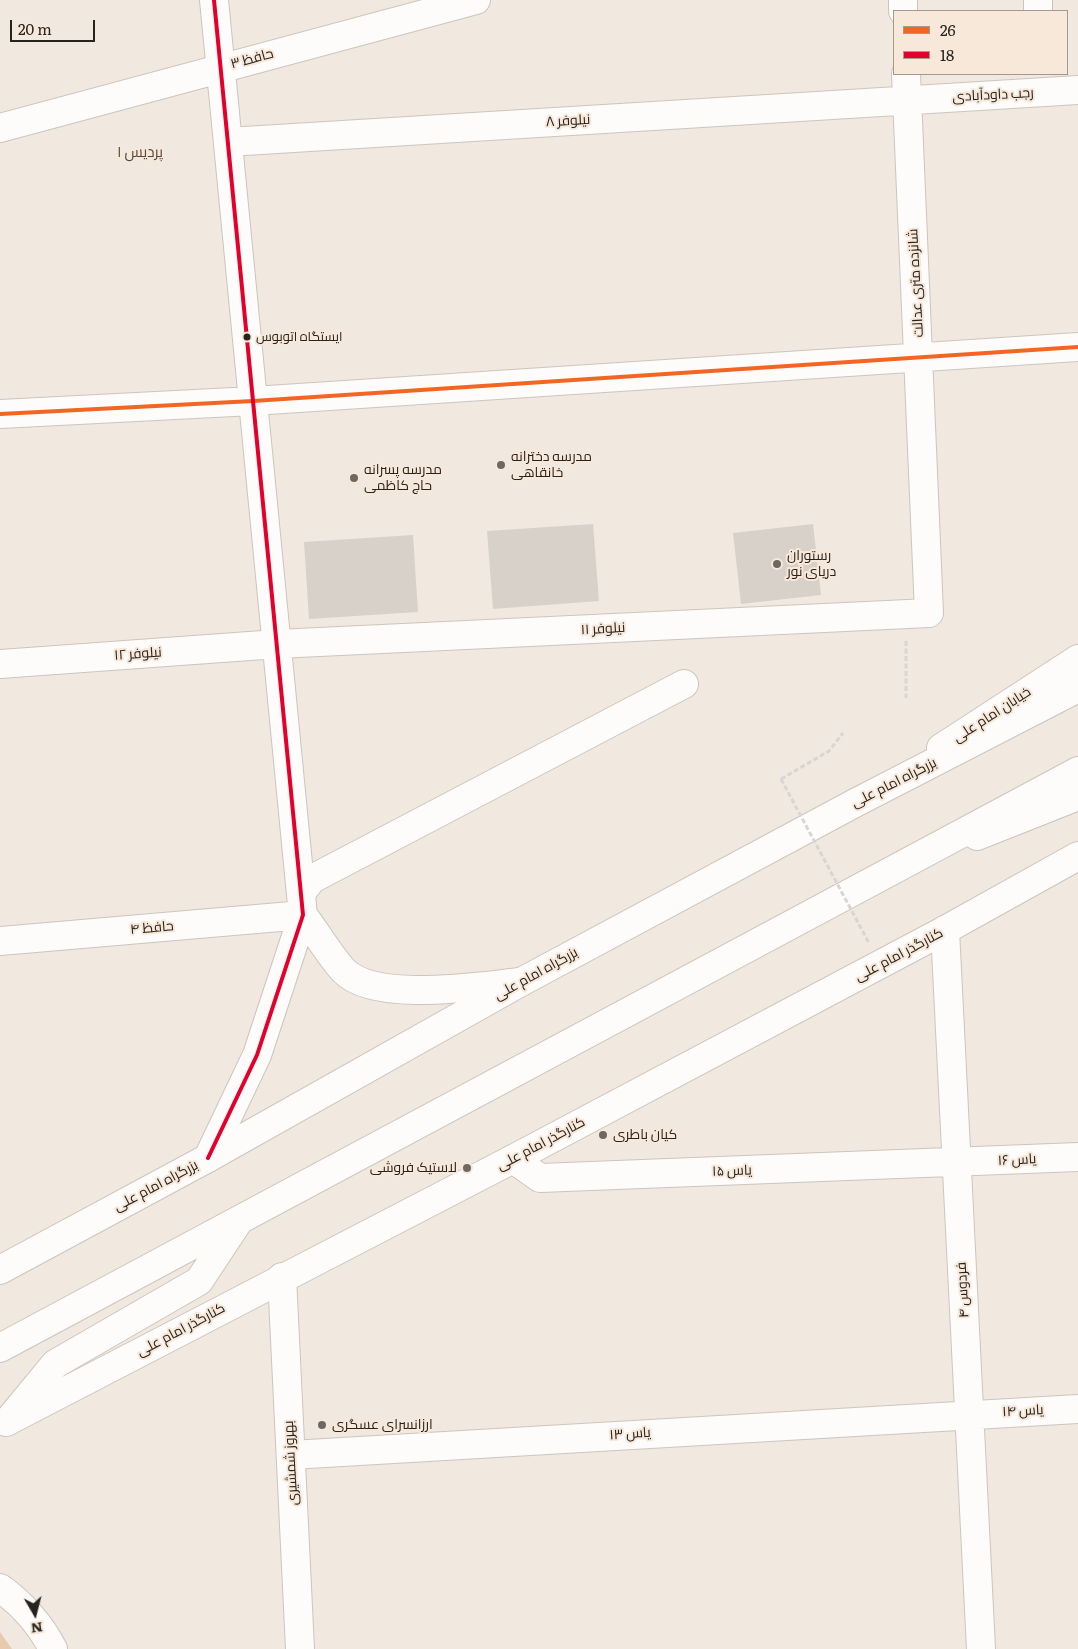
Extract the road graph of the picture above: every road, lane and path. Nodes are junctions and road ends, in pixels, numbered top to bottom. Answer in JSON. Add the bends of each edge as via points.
{"nodes":[{"id":1,"x":214,"y":0,"type":"edge"},
{"id":2,"x":476,"y":0,"type":"edge"},
{"id":3,"x":220,"y":68,"type":"junction"},
{"id":4,"x":906,"y":75,"type":"edge"},
{"id":5,"x":1041,"y":83,"type":"edge"},
{"id":6,"x":1078,"y":90,"type":"edge"},
{"id":7,"x":908,"y":100,"type":"junction"},
{"id":8,"x":0,"y":128,"type":"edge"},
{"id":9,"x":228,"y":142,"type":"junction"},
{"id":10,"x":1078,"y":347,"type":"edge"},
{"id":11,"x":920,"y":356,"type":"junction"},
{"id":12,"x":253,"y":401,"type":"junction"},
{"id":13,"x":0,"y":414,"type":"edge"},
{"id":14,"x":917,"y":614,"type":"junction"},
{"id":15,"x":277,"y":644,"type":"junction"},
{"id":16,"x":1078,"y":659,"type":"edge"},
{"id":17,"x":0,"y":664,"type":"edge"},
{"id":18,"x":684,"y":684,"type":"dead end"},
{"id":19,"x":1078,"y":688,"type":"edge"},
{"id":20,"x":906,"y":698,"type":"dead end"},
{"id":21,"x":844,"y":733,"type":"dead end"},
{"id":22,"x":1078,"y":771,"type":"edge"},
{"id":23,"x":1078,"y":796,"type":"edge"},
{"id":24,"x":855,"y":803,"type":"junction"},
{"id":25,"x":1072,"y":864,"type":"edge"},
{"id":26,"x":897,"y":868,"type":"junction"},
{"id":27,"x":302,"y":904,"type":"junction"},
{"id":28,"x":945,"y":930,"type":"junction"},
{"id":29,"x":0,"y":941,"type":"edge"},
{"id":30,"x":869,"y":943,"type":"dead end"},
{"id":31,"x":521,"y":982,"type":"junction"},
{"id":32,"x":1078,"y":1157,"type":"edge"},
{"id":33,"x":208,"y":1158,"type":"junction"},
{"id":34,"x":513,"y":1159,"type":"junction"},
{"id":35,"x":957,"y":1163,"type":"junction"},
{"id":36,"x":241,"y":1219,"type":"junction"},
{"id":37,"x":0,"y":1270,"type":"edge"},
{"id":38,"x":282,"y":1277,"type":"junction"},
{"id":39,"x":0,"y":1348,"type":"edge"},
{"id":40,"x":1078,"y":1409,"type":"edge"},
{"id":41,"x":969,"y":1414,"type":"junction"},
{"id":42,"x":4,"y":1423,"type":"edge"},
{"id":43,"x":291,"y":1455,"type":"junction"},
{"id":44,"x":0,"y":1588,"type":"edge"},
{"id":45,"x":53,"y":1649,"type":"edge"},
{"id":46,"x":300,"y":1649,"type":"edge"},
{"id":47,"x":981,"y":1649,"type":"edge"}],
"edges":[{"from":1,"to":3,"type":"main road"},
{"from":2,"to":3,"type":"main road","name":"حافظ ۳"},
{"from":3,"to":8,"type":"main road","name":"حافظ ۳"},
{"from":3,"to":9,"type":"main road"},
{"from":4,"to":7,"type":"main road","name":"شانزده متری عدالت"},
{"from":5,"to":6,"type":"main road","name":"رجب داودآبادی"},
{"from":5,"to":7,"type":"main road","name":"رجب داودآبادی"},
{"from":7,"to":9,"type":"main road","name":"نیلوفر ۸"},
{"from":7,"to":11,"type":"main road","name":"شانزده متری عدالت"},
{"from":9,"to":12,"type":"main road"},
{"from":10,"to":11,"type":"main road"},
{"from":11,"to":12,"type":"main road"},
{"from":11,"to":14,"type":"main road","name":"شانزده متری عدالت"},
{"from":12,"to":13,"type":"main road"},
{"from":12,"to":15,"type":"main road"},
{"from":14,"to":15,"type":"main road","name":"نیلوفر ۱۱"},
{"from":14,"to":20,"type":"path"},
{"from":15,"to":17,"type":"main road","name":"نیلوفر ۱۲"},
{"from":15,"to":27,"type":"main road"},
{"from":16,"to":24,"type":"main road","name":"خیابان امام علی"},
{"from":18,"to":27,"type":"main road","via":[[312,879]]},
{"from":19,"to":24,"type":"main road","name":"بزرگراه امام علی"},
{"from":21,"to":30,"type":"path","bridge":true,"via":[[828,751],[781,779]]},
{"from":22,"to":26,"type":"main road"},
{"from":23,"to":26,"type":"main road"},
{"from":24,"to":31,"type":"main road","name":"بزرگراه امام علی"},
{"from":25,"to":28,"type":"main road","name":"کنارگذر امام علی"},
{"from":26,"to":36,"type":"main road"},
{"from":27,"to":29,"type":"main road","name":"حافظ ۴"},
{"from":27,"to":31,"type":"main road","via":[[345,972],[372,985],[425,990]]},
{"from":27,"to":33,"type":"main road","via":[[257,1055]]},
{"from":28,"to":34,"type":"main road","name":"کنارگذر امام علی"},
{"from":28,"to":35,"type":"main road","name":"فردوس ۴"},
{"from":31,"to":33,"type":"main road","name":"بزرگراه امام علی"},
{"from":32,"to":35,"type":"main road","name":"یاس ۱۶"},
{"from":33,"to":37,"type":"main road","name":"بزرگراه امام علی"},
{"from":34,"to":35,"type":"main road","name":"یاس ۱۵","via":[[540,1178]]},
{"from":34,"to":38,"type":"main road","name":"کنارگذر امام علی"},
{"from":35,"to":41,"type":"main road","name":"فردوس ۴"},
{"from":36,"to":39,"type":"main road"},
{"from":36,"to":42,"type":"main road","via":[[199,1281],[55,1364]]},
{"from":38,"to":42,"type":"main road","name":"کنارگذر امام علی"},
{"from":38,"to":43,"type":"main road","name":"بهروز شمشیری"},
{"from":40,"to":41,"type":"main road","name":"یاس ۱۴"},
{"from":41,"to":43,"type":"main road","name":"یاس ۱۳"},
{"from":41,"to":47,"type":"main road","name":"فردوس ۴"},
{"from":43,"to":46,"type":"main road","name":"بهروز شمشیری"},
{"from":44,"to":45,"type":"main road","via":[[15,1599]]}]}
